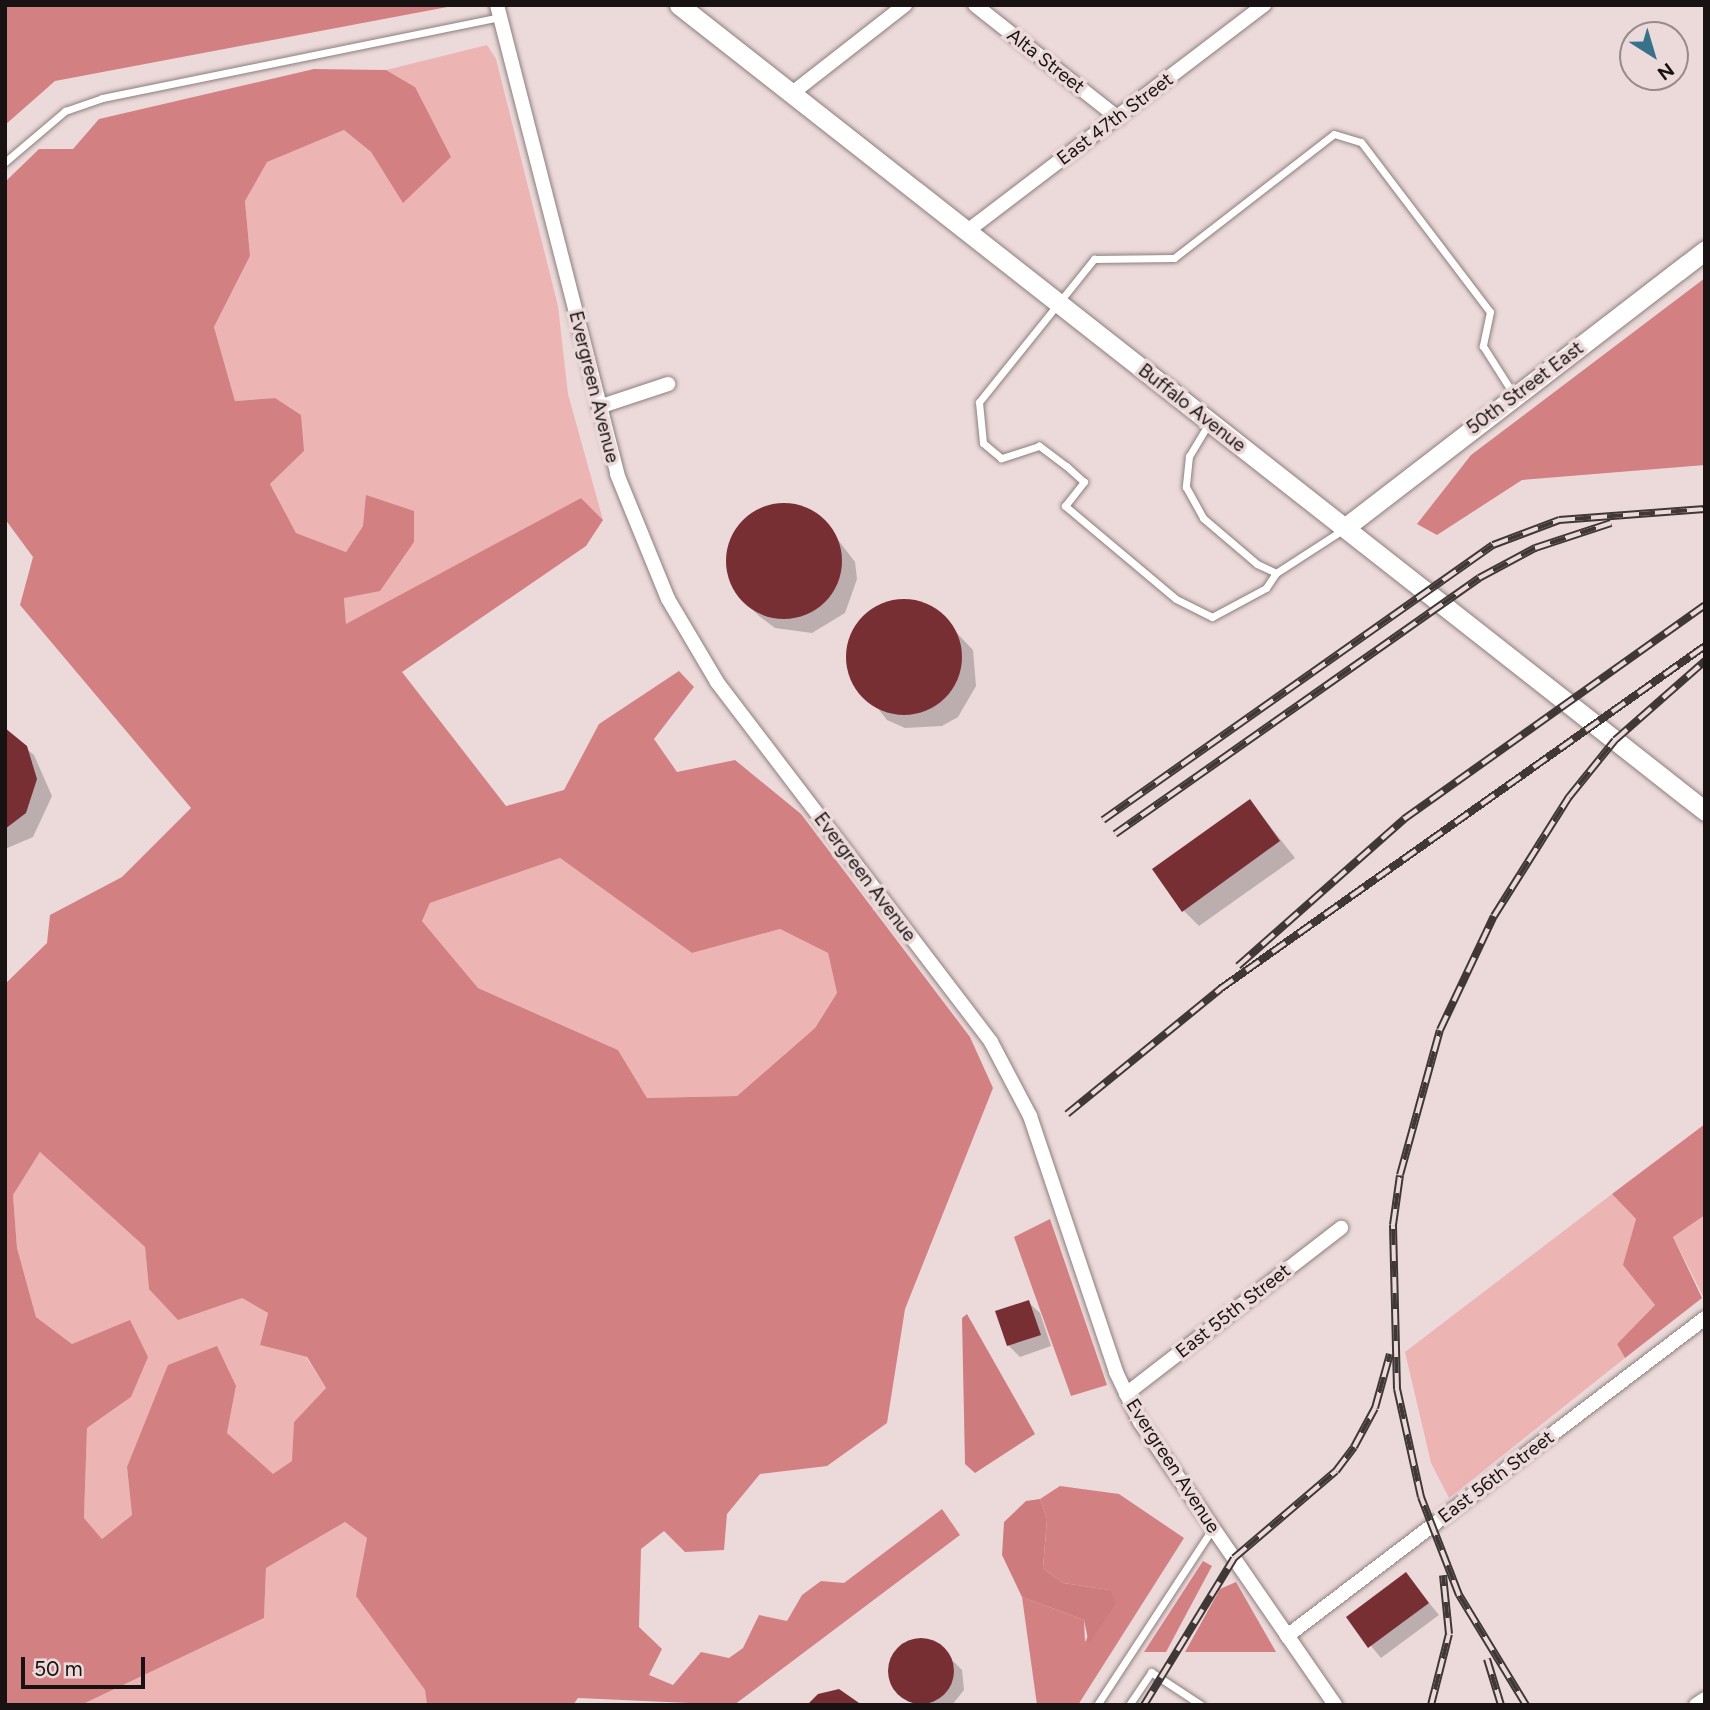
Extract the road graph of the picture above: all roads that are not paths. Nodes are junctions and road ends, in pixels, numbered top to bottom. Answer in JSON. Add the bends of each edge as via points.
{"nodes":[{"id":1,"x":679,"y":5,"type":"edge"},
{"id":2,"x":905,"y":5,"type":"edge"},
{"id":3,"x":975,"y":5,"type":"edge"},
{"id":4,"x":1264,"y":5,"type":"edge"},
{"id":5,"x":498,"y":11,"type":"edge"},
{"id":6,"x":790,"y":94,"type":"junction"},
{"id":7,"x":1118,"y":118,"type":"junction"},
{"id":8,"x":5,"y":162,"type":"edge"},
{"id":9,"x":966,"y":232,"type":"junction"},
{"id":10,"x":1705,"y":250,"type":"edge"},
{"id":11,"x":1061,"y":306,"type":"junction"},
{"id":12,"x":668,"y":384,"type":"dead end"},
{"id":13,"x":1514,"y":396,"type":"junction"},
{"id":14,"x":599,"y":407,"type":"junction"},
{"id":15,"x":1210,"y":423,"type":"junction"},
{"id":16,"x":1347,"y":526,"type":"junction"},
{"id":17,"x":1276,"y":573,"type":"junction"},
{"id":18,"x":1705,"y":811,"type":"edge"},
{"id":19,"x":1341,"y":1228,"type":"dead end"},
{"id":20,"x":1705,"y":1318,"type":"edge"},
{"id":21,"x":1126,"y":1394,"type":"junction"},
{"id":22,"x":1212,"y":1528,"type":"junction"},
{"id":23,"x":1287,"y":1636,"type":"junction"},
{"id":24,"x":1705,"y":1699,"type":"edge"},
{"id":25,"x":1097,"y":1705,"type":"edge"},
{"id":26,"x":1129,"y":1705,"type":"edge"},
{"id":27,"x":1200,"y":1705,"type":"edge"},
{"id":28,"x":1335,"y":1705,"type":"edge"},
{"id":29,"x":1696,"y":1705,"type":"edge"}],
"edges":[{"from":1,"to":6,"type":"street","name":"Buffalo Avenue"},
{"from":2,"to":6,"type":"street"},
{"from":3,"to":7,"type":"street","name":"Alta Street"},
{"from":4,"to":7,"type":"street","name":"East 47th Street"},
{"from":5,"to":8,"type":"lane","via":[[103,98],[65,111]]},
{"from":5,"to":14,"type":"street","name":"Evergreen Avenue"},
{"from":6,"to":9,"type":"street","name":"Buffalo Avenue"},
{"from":7,"to":9,"type":"street","name":"East 47th Street"},
{"from":9,"to":11,"type":"street","name":"Buffalo Avenue"},
{"from":10,"to":13,"type":"street","name":"50th Street East"},
{"from":11,"to":13,"type":"lane","via":[[1094,259],[1174,258],[1334,134],[1361,142],[1490,312],[1483,346]]},
{"from":11,"to":15,"type":"street","name":"Buffalo Avenue"},
{"from":11,"to":17,"type":"lane","via":[[979,402],[983,443],[1001,458],[1039,446],[1066,466],[1084,482],[1065,506],[1176,599],[1212,617],[1266,589]]},
{"from":12,"to":14,"type":"street"},
{"from":13,"to":16,"type":"street","name":"50th Street East"},
{"from":14,"to":21,"type":"street","name":"Evergreen Avenue","via":[[630,517],[682,627],[717,682],[991,1042],[1014,1084]]},
{"from":15,"to":16,"type":"street","name":"Buffalo Avenue"},
{"from":15,"to":17,"type":"lane","via":[[1189,456],[1186,487],[1203,518]]},
{"from":16,"to":17,"type":"lane"},
{"from":16,"to":18,"type":"street","name":"Buffalo Avenue"},
{"from":19,"to":21,"type":"street","name":"East 55th Street"},
{"from":20,"to":23,"type":"street","name":"East 56th Street"},
{"from":21,"to":22,"type":"street","name":"Evergreen Avenue"},
{"from":22,"to":23,"type":"street","name":"Evergreen Avenue"},
{"from":22,"to":25,"type":"lane"},
{"from":23,"to":28,"type":"street","name":"Evergreen Avenue"},
{"from":24,"to":29,"type":"street"},
{"from":26,"to":27,"type":"lane","via":[[1151,1672]]}]}
